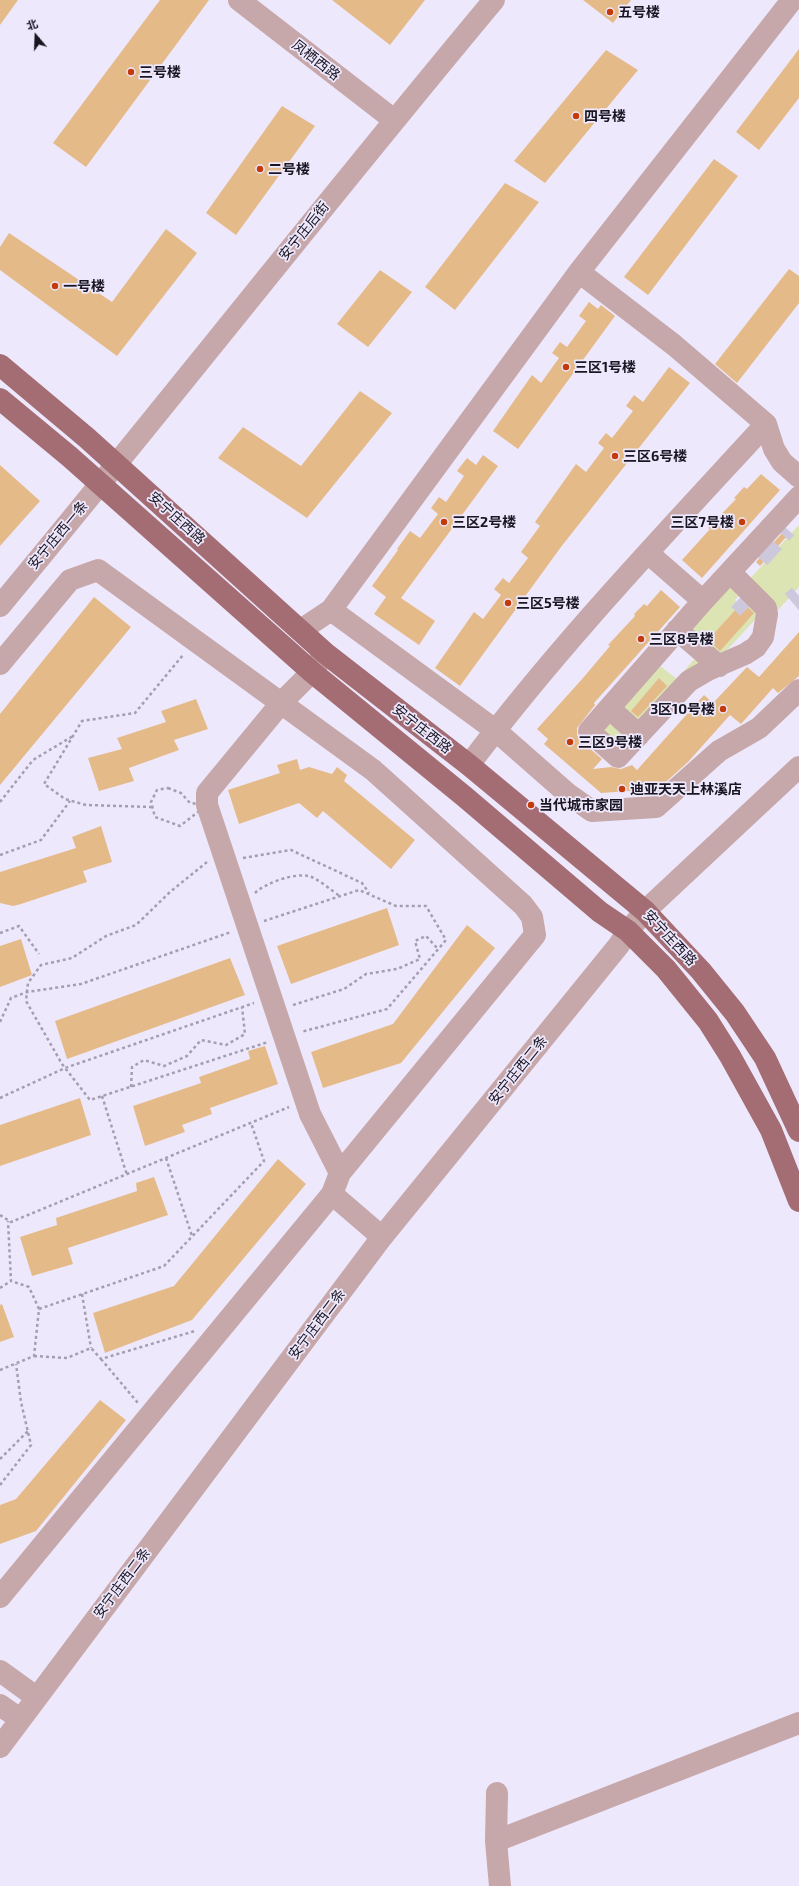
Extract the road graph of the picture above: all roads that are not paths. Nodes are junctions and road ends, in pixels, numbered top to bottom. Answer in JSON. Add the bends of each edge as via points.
{"nodes":[{"id":1,"x":239,"y":0,"type":"edge"},
{"id":2,"x":494,"y":0,"type":"edge"},
{"id":3,"x":792,"y":0,"type":"edge"},
{"id":4,"x":394,"y":120,"type":"junction"},
{"id":5,"x":579,"y":272,"type":"junction"},
{"id":6,"x":0,"y":365,"type":"edge"},
{"id":7,"x":0,"y":399,"type":"edge"},
{"id":8,"x":766,"y":424,"type":"junction"},
{"id":9,"x":116,"y":464,"type":"junction"},
{"id":10,"x":799,"y":477,"type":"edge"},
{"id":11,"x":100,"y":484,"type":"junction"},
{"id":12,"x":799,"y":497,"type":"edge"},
{"id":13,"x":648,"y":553,"type":"junction"},
{"id":14,"x":730,"y":572,"type":"junction"},
{"id":15,"x":703,"y":601,"type":"junction"},
{"id":16,"x":0,"y":606,"type":"edge"},
{"id":17,"x":331,"y":610,"type":"junction"},
{"id":18,"x":301,"y":630,"type":"junction"},
{"id":19,"x":678,"y":630,"type":"junction"},
{"id":20,"x":325,"y":653,"type":"junction"},
{"id":21,"x":0,"y":664,"type":"edge"},
{"id":22,"x":719,"y":666,"type":"junction"},
{"id":23,"x":312,"y":672,"type":"junction"},
{"id":24,"x":799,"y":690,"type":"edge"},
{"id":25,"x":282,"y":702,"type":"junction"},
{"id":26,"x":609,"y":708,"type":"junction"},
{"id":27,"x":495,"y":730,"type":"junction"},
{"id":28,"x":639,"y":735,"type":"junction"},
{"id":29,"x":468,"y":766,"type":"junction"},
{"id":30,"x":799,"y":767,"type":"edge"},
{"id":31,"x":645,"y":911,"type":"junction"},
{"id":32,"x":628,"y":931,"type":"junction"},
{"id":33,"x":799,"y":1131,"type":"edge"},
{"id":34,"x":340,"y":1173,"type":"junction"},
{"id":35,"x":332,"y":1194,"type":"junction"},
{"id":36,"x":799,"y":1200,"type":"edge"},
{"id":37,"x":382,"y":1237,"type":"junction"},
{"id":38,"x":0,"y":1597,"type":"edge"},
{"id":39,"x":0,"y":1671,"type":"edge"},
{"id":40,"x":36,"y":1697,"type":"junction"},
{"id":41,"x":0,"y":1705,"type":"edge"},
{"id":42,"x":20,"y":1719,"type":"junction"},
{"id":43,"x":799,"y":1723,"type":"edge"},
{"id":44,"x":0,"y":1748,"type":"edge"},
{"id":45,"x":497,"y":1793,"type":"dead end"},
{"id":46,"x":496,"y":1841,"type":"junction"},
{"id":47,"x":500,"y":1886,"type":"edge"}],
"edges":[{"from":1,"to":4,"type":"street","name":"凤栖西路"},
{"from":2,"to":4,"type":"street","name":"安宁庄后街"},
{"from":3,"to":5,"type":"street"},
{"from":4,"to":9,"type":"street","name":"安宁庄后街"},
{"from":5,"to":8,"type":"street","via":[[674,345]]},
{"from":5,"to":17,"type":"street"},
{"from":6,"to":9,"type":"main road","name":"安宁庄西路"},
{"from":7,"to":11,"type":"main road","name":"安宁庄西路"},
{"from":8,"to":10,"type":"street","via":[[774,449],[782,462]]},
{"from":8,"to":13,"type":"street"},
{"from":9,"to":11,"type":"street","name":"安宁庄西一条"},
{"from":9,"to":18,"type":"main road","name":"安宁庄西路"},
{"from":11,"to":16,"type":"street","name":"安宁庄西一条"},
{"from":11,"to":23,"type":"main road","name":"安宁庄西路"},
{"from":12,"to":14,"type":"street"},
{"from":13,"to":15,"type":"street"},
{"from":13,"to":27,"type":"street"},
{"from":14,"to":15,"type":"street"},
{"from":14,"to":22,"type":"street","via":[[743,594],[766,608],[767,614],[763,637],[756,647]]},
{"from":15,"to":19,"type":"street"},
{"from":17,"to":18,"type":"street"},
{"from":17,"to":27,"type":"street"},
{"from":18,"to":20,"type":"main road","name":"安宁庄西路"},
{"from":19,"to":22,"type":"street"},
{"from":19,"to":26,"type":"street"},
{"from":20,"to":23,"type":"street"},
{"from":20,"to":29,"type":"main road","name":"安宁庄西路"},
{"from":21,"to":25,"type":"street","via":[[70,580],[98,570]]},
{"from":22,"to":28,"type":"street","via":[[689,681]]},
{"from":23,"to":25,"type":"street"},
{"from":23,"to":32,"type":"main road","name":"安宁庄西路","via":[[600,912]]},
{"from":24,"to":27,"type":"street","via":[[759,728],[719,751],[656,807],[592,811],[568,794]]},
{"from":25,"to":34,"type":"street","via":[[207,793],[206,806],[310,1114]]},
{"from":25,"to":34,"type":"street","via":[[373,770],[524,905],[532,917],[535,935]]},
{"from":26,"to":28,"type":"street"},
{"from":26,"to":28,"type":"street","via":[[589,731],[618,758]]},
{"from":27,"to":29,"type":"street"},
{"from":29,"to":31,"type":"main road","name":"安宁庄西路"},
{"from":30,"to":31,"type":"street","name":"安宁庄西二条"},
{"from":31,"to":32,"type":"street","name":"安宁庄西二条"},
{"from":31,"to":33,"type":"main road","name":"安宁庄西路","via":[[701,971],[735,1013],[766,1058]]},
{"from":32,"to":36,"type":"main road","name":"安宁庄西路","via":[[675,980],[708,1021],[771,1130]]},
{"from":32,"to":37,"type":"street","name":"安宁庄西二条"},
{"from":34,"to":35,"type":"street"},
{"from":35,"to":37,"type":"street"},
{"from":35,"to":38,"type":"street"},
{"from":37,"to":40,"type":"street","name":"安宁庄西二条"},
{"from":39,"to":40,"type":"street"},
{"from":40,"to":42,"type":"street","name":"安宁庄西二条"},
{"from":41,"to":42,"type":"street"},
{"from":42,"to":44,"type":"street","name":"安宁庄西二条"},
{"from":43,"to":46,"type":"street"},
{"from":45,"to":46,"type":"street"},
{"from":46,"to":47,"type":"street"}]}
